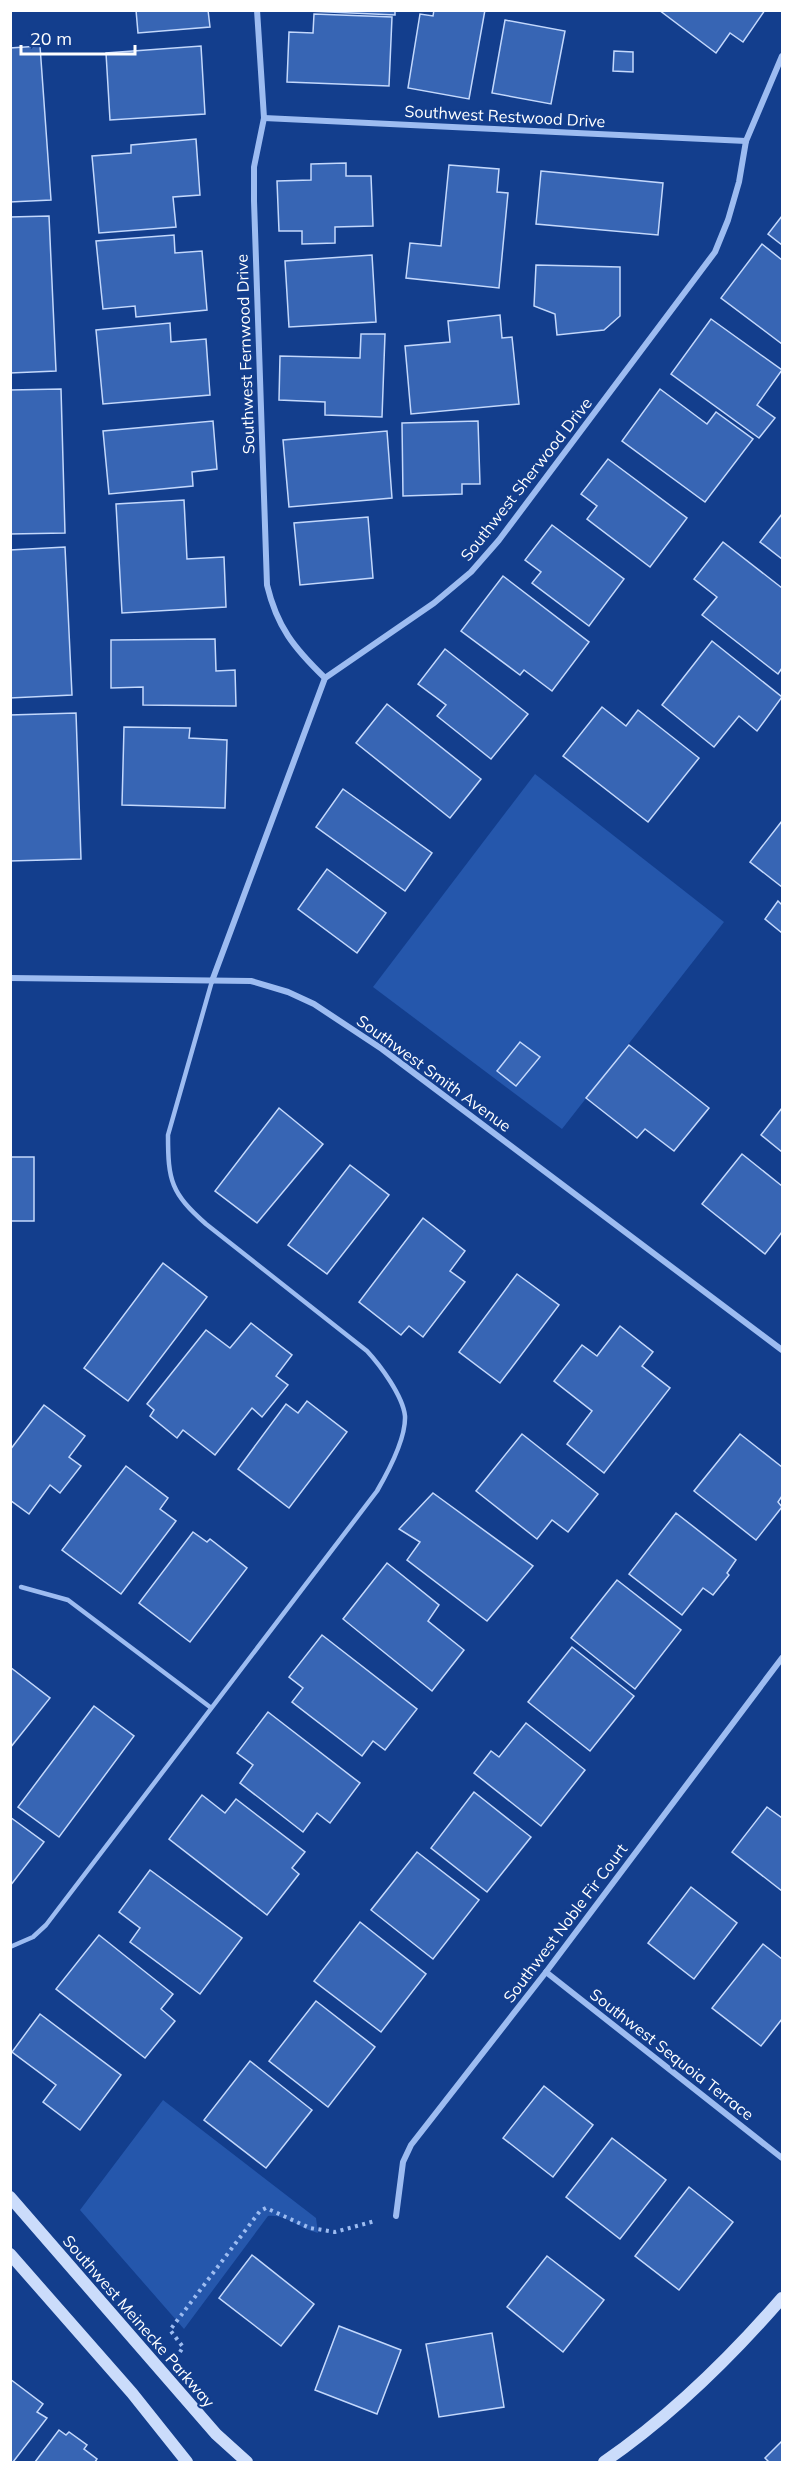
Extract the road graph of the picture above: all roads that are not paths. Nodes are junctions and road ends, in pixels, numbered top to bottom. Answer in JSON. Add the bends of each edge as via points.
{"nodes":[{"id":1,"x":257,"y":10,"type":"edge"},
{"id":2,"x":783,"y":56,"type":"edge"},
{"id":3,"x":264,"y":118,"type":"junction"},
{"id":4,"x":746,"y":141,"type":"junction"},
{"id":5,"x":325,"y":678,"type":"junction"},
{"id":6,"x":10,"y":978,"type":"edge"},
{"id":7,"x":213,"y":981,"type":"junction"},
{"id":8,"x":783,"y":1350,"type":"edge"},
{"id":9,"x":21,"y":1587,"type":"dead end"},
{"id":10,"x":783,"y":1658,"type":"edge"},
{"id":11,"x":210,"y":1707,"type":"junction"},
{"id":12,"x":10,"y":1947,"type":"edge"},
{"id":13,"x":546,"y":1972,"type":"junction"},
{"id":14,"x":783,"y":2158,"type":"edge"},
{"id":15,"x":10,"y":2197,"type":"edge"},
{"id":16,"x":396,"y":2216,"type":"road end"},
{"id":17,"x":11,"y":2256,"type":"edge"},
{"id":18,"x":783,"y":2298,"type":"edge"},
{"id":19,"x":187,"y":2463,"type":"edge"},
{"id":20,"x":248,"y":2463,"type":"edge"},
{"id":21,"x":604,"y":2463,"type":"edge"}],
"edges":[{"from":1,"to":3,"type":"street","name":"Southwest Fernwood Drive"},
{"from":2,"to":4,"type":"street","name":"Southwest Sherwood Drive"},
{"from":3,"to":4,"type":"street","name":"Southwest Restwood Drive"},
{"from":3,"to":5,"type":"street","name":"Southwest Fernwood Drive","via":[[254,166],[254,201],[267,585],[286,637]]},
{"from":4,"to":5,"type":"street","name":"Southwest Sherwood Drive","via":[[734,201],[715,252],[499,540],[471,572],[434,603]]},
{"from":5,"to":7,"type":"street"},
{"from":6,"to":7,"type":"street","name":"Southwest Smith Avenue"},
{"from":7,"to":8,"type":"street","name":"Southwest Smith Avenue","via":[[251,981],[315,1004],[382,1049]]},
{"from":7,"to":11,"type":"lane","via":[[168,1135],[172,1185],[184,1204],[206,1224],[367,1351],[383,1369],[405,1415],[391,1467],[377,1491]]},
{"from":9,"to":11,"type":"lane","via":[[68,1600]]},
{"from":10,"to":13,"type":"street","name":"Southwest Noble Fir Court"},
{"from":11,"to":12,"type":"lane","via":[[46,1925],[33,1937]]},
{"from":13,"to":14,"type":"street","name":"Southwest Sequoia Terrace"},
{"from":13,"to":16,"type":"street","name":"Southwest Noble Fir Court","via":[[411,2145],[403,2162]]},
{"from":15,"to":20,"type":"main road","name":"Southwest Meinecke Parkway","via":[[222,2440]]},
{"from":17,"to":19,"type":"main road","via":[[132,2393]]},
{"from":18,"to":21,"type":"main road","via":[[714,2371]]}]}
